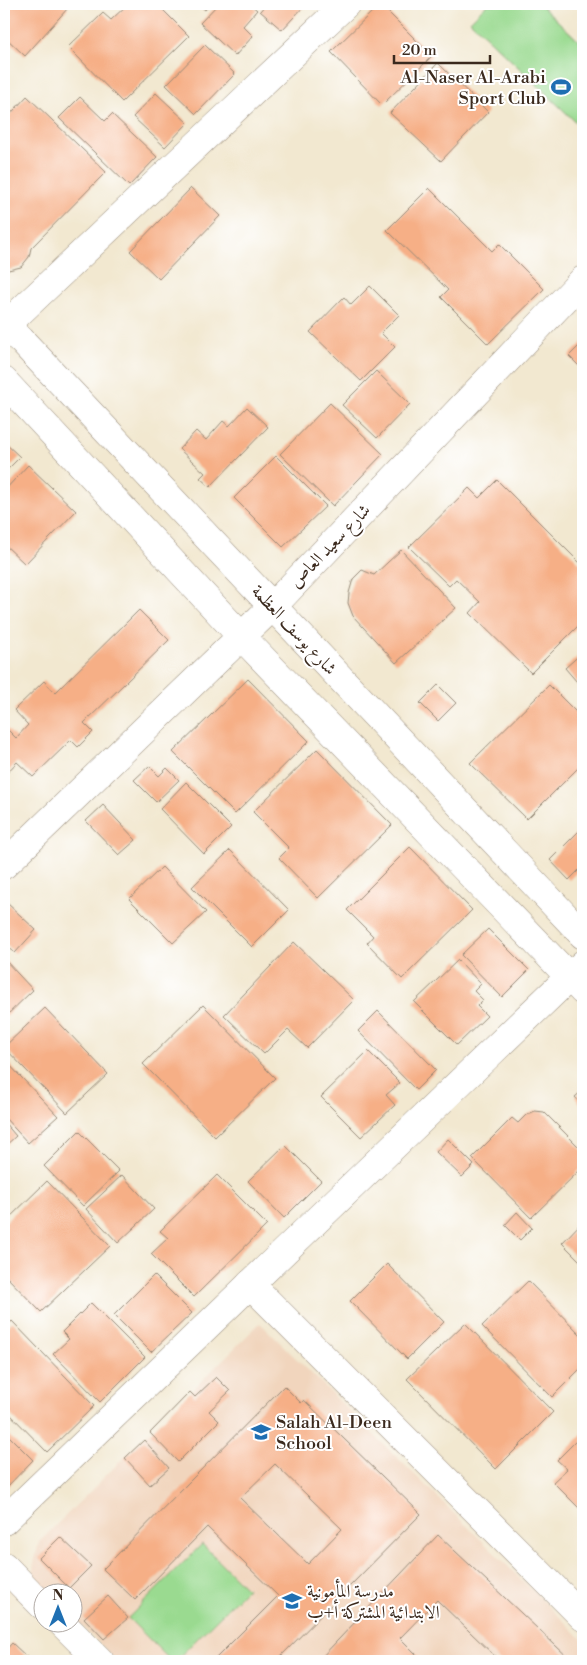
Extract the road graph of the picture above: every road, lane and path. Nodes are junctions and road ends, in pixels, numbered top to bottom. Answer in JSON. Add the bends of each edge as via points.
{"nodes":[{"id":1,"x":346,"y":4,"type":"edge"},
{"id":2,"x":583,"y":280,"type":"edge"},
{"id":3,"x":4,"y":326,"type":"edge"},
{"id":4,"x":4,"y":382,"type":"edge"},
{"id":5,"x":272,"y":607,"type":"junction"},
{"id":6,"x":241,"y":636,"type":"junction"},
{"id":7,"x":4,"y":865,"type":"edge"},
{"id":8,"x":583,"y":935,"type":"edge"},
{"id":9,"x":579,"y":977,"type":"edge"},
{"id":10,"x":250,"y":1284,"type":"junction"},
{"id":11,"x":4,"y":1521,"type":"edge"},
{"id":12,"x":4,"y":1566,"type":"edge"},
{"id":13,"x":32,"y":1595,"type":"edge"},
{"id":14,"x":583,"y":1617,"type":"edge"},
{"id":15,"x":70,"y":1632,"type":"edge"},
{"id":16,"x":100,"y":1661,"type":"edge"}],
"edges":[{"from":1,"to":3,"type":"street"},
{"from":2,"to":5,"type":"street","name":"شارع سعيد العاص"},
{"from":3,"to":5,"type":"street","name":"شارع يوسف العظمة"},
{"from":4,"to":6,"type":"street"},
{"from":5,"to":6,"type":"street","name":"شارع سعيد العاص"},
{"from":5,"to":8,"type":"street","name":"شارع يوسف العظمة"},
{"from":6,"to":7,"type":"street","name":"شارع سعيد العاص"},
{"from":6,"to":9,"type":"street"},
{"from":9,"to":10,"type":"street"},
{"from":10,"to":11,"type":"street"},
{"from":10,"to":14,"type":"street"},
{"from":12,"to":13,"type":"street"},
{"from":15,"to":16,"type":"street"}]}
